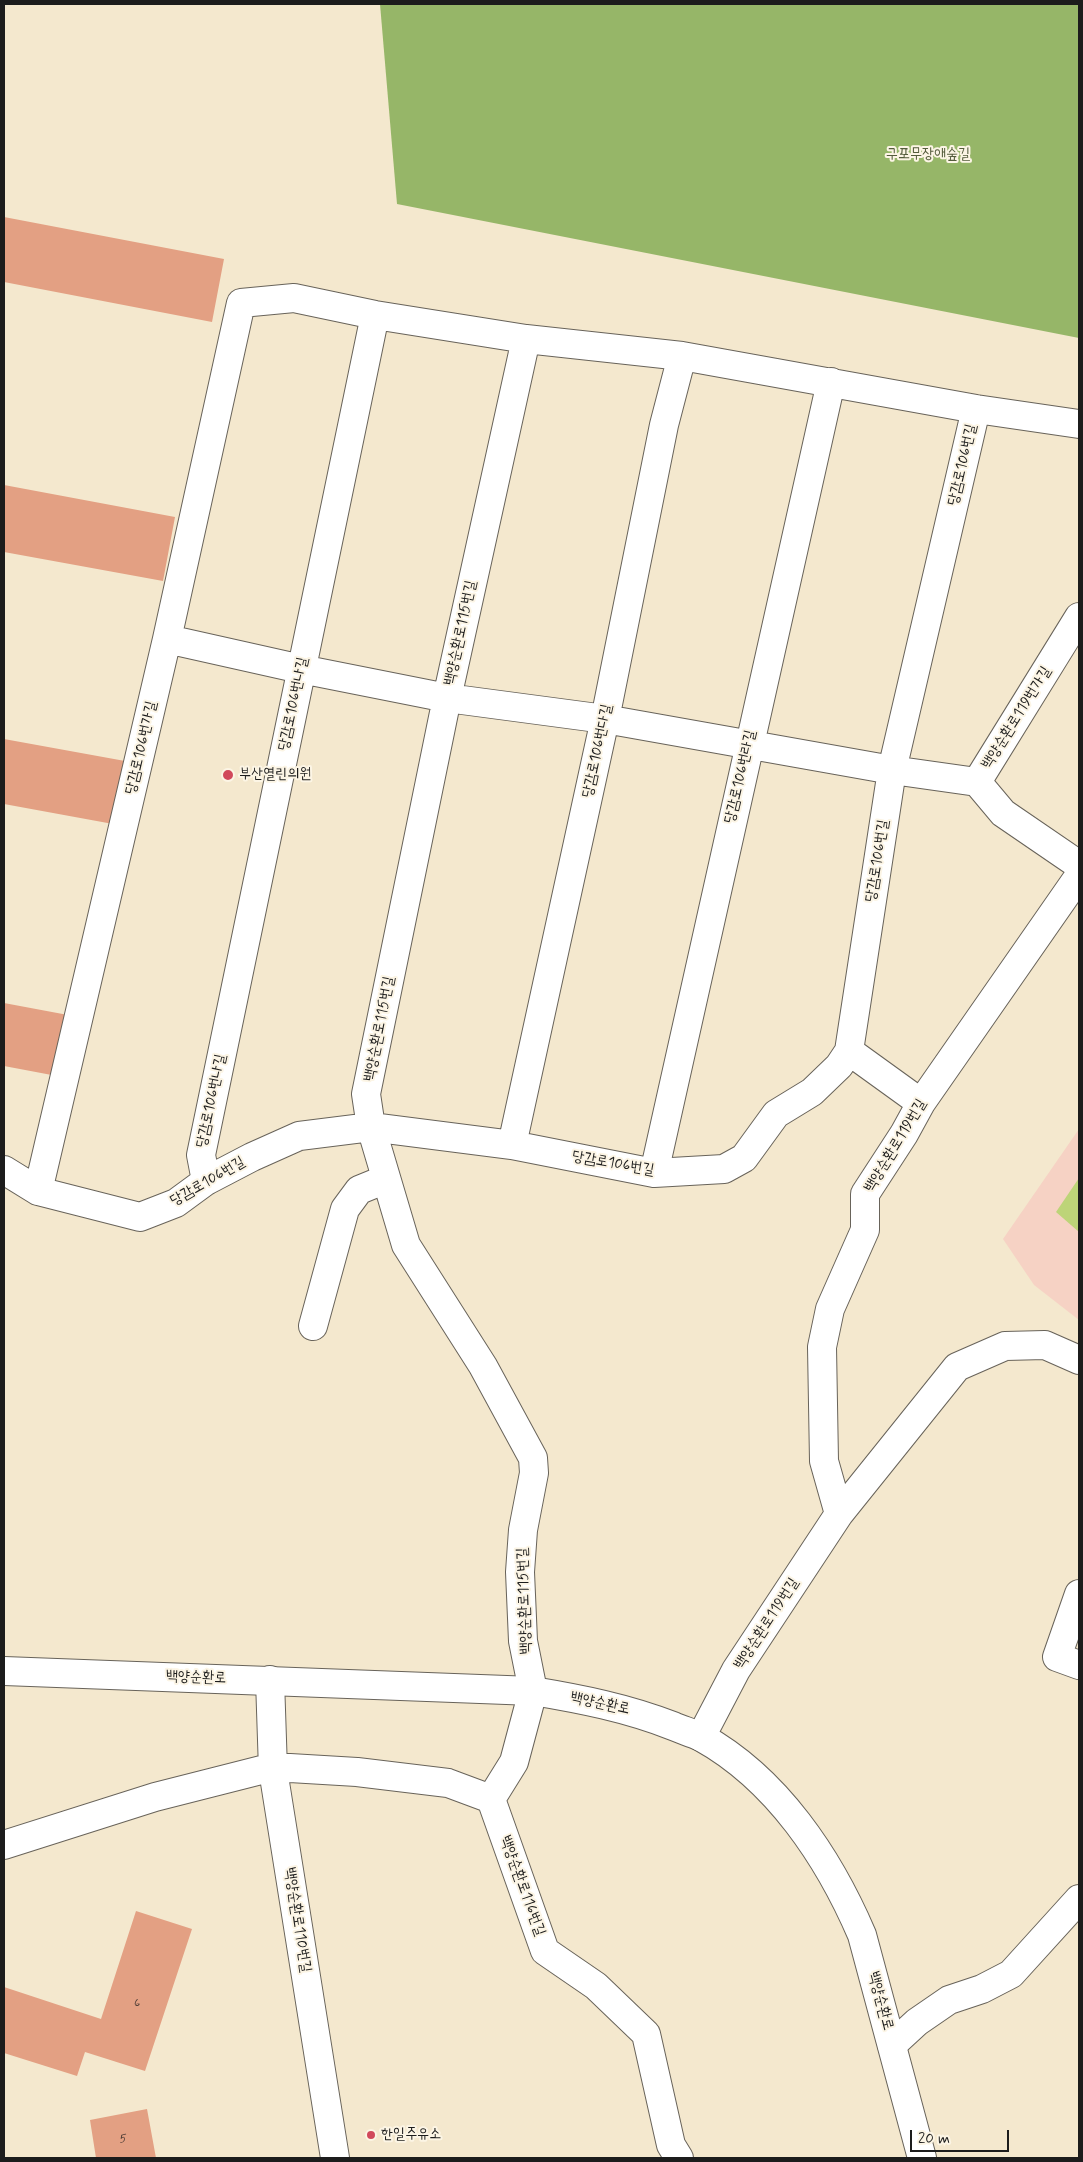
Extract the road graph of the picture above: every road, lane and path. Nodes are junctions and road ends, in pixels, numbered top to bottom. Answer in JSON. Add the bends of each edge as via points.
{"nodes":[{"id":1,"x":375,"y":315,"type":"junction"},
{"id":2,"x":526,"y":339,"type":"junction"},
{"id":3,"x":682,"y":356,"type":"junction"},
{"id":4,"x":831,"y":382,"type":"junction"},
{"id":5,"x":976,"y":409,"type":"junction"},
{"id":6,"x":1079,"y":424,"type":"edge"},
{"id":7,"x":1079,"y":617,"type":"edge"},
{"id":8,"x":167,"y":639,"type":"junction"},
{"id":9,"x":301,"y":669,"type":"junction"},
{"id":10,"x":447,"y":698,"type":"junction"},
{"id":11,"x":605,"y":719,"type":"junction"},
{"id":12,"x":749,"y":744,"type":"junction"},
{"id":13,"x":892,"y":770,"type":"junction"},
{"id":14,"x":977,"y":782,"type":"junction"},
{"id":15,"x":1079,"y":865,"type":"edge"},
{"id":16,"x":1079,"y":876,"type":"edge"},
{"id":17,"x":849,"y":1051,"type":"junction"},
{"id":18,"x":921,"y":1103,"type":"junction"},
{"id":19,"x":370,"y":1127,"type":"junction"},
{"id":20,"x":512,"y":1145,"type":"junction"},
{"id":21,"x":4,"y":1170,"type":"edge"},
{"id":22,"x":654,"y":1173,"type":"junction"},
{"id":23,"x":386,"y":1179,"type":"junction"},
{"id":24,"x":206,"y":1181,"type":"junction"},
{"id":25,"x":38,"y":1191,"type":"junction"},
{"id":26,"x":312,"y":1326,"type":"dead end"},
{"id":27,"x":1079,"y":1360,"type":"edge"},
{"id":28,"x":838,"y":1514,"type":"junction"},
{"id":29,"x":1079,"y":1594,"type":"edge"},
{"id":30,"x":1079,"y":1665,"type":"edge"},
{"id":31,"x":4,"y":1671,"type":"edge"},
{"id":32,"x":270,"y":1680,"type":"junction"},
{"id":33,"x":533,"y":1691,"type":"junction"},
{"id":34,"x":701,"y":1737,"type":"junction"},
{"id":35,"x":273,"y":1767,"type":"junction"},
{"id":36,"x":492,"y":1800,"type":"junction"},
{"id":37,"x":4,"y":1845,"type":"edge"},
{"id":38,"x":1079,"y":1899,"type":"edge"},
{"id":39,"x":892,"y":2045,"type":"junction"},
{"id":40,"x":335,"y":2158,"type":"edge"},
{"id":41,"x":679,"y":2158,"type":"edge"},
{"id":42,"x":922,"y":2158,"type":"edge"}],
"edges":[{"from":1,"to":2,"type":"street"},
{"from":1,"to":8,"type":"street","name":"당감로106번가길","via":[[294,298],[241,303]]},
{"from":1,"to":9,"type":"street","name":"당감로106번나길"},
{"from":2,"to":3,"type":"street"},
{"from":2,"to":10,"type":"street","name":"백양순환로115번길"},
{"from":3,"to":4,"type":"street"},
{"from":3,"to":11,"type":"street","name":"당감로106번다길","via":[[664,425]]},
{"from":4,"to":5,"type":"street"},
{"from":4,"to":12,"type":"street","name":"당감로106번라길"},
{"from":5,"to":6,"type":"street"},
{"from":5,"to":13,"type":"street","name":"당감로106번길"},
{"from":7,"to":14,"type":"street","name":"백양순환로119번가길"},
{"from":8,"to":9,"type":"street"},
{"from":8,"to":25,"type":"street","name":"당감로106번가길"},
{"from":9,"to":10,"type":"street"},
{"from":9,"to":24,"type":"street","name":"당감로106번나길","via":[[201,1154]]},
{"from":10,"to":11,"type":"street"},
{"from":10,"to":19,"type":"street","name":"백양순환로115번길","via":[[366,1094]]},
{"from":11,"to":12,"type":"street"},
{"from":11,"to":20,"type":"street","name":"당감로106번다길"},
{"from":12,"to":13,"type":"street"},
{"from":12,"to":22,"type":"street","name":"당감로106번라길"},
{"from":13,"to":14,"type":"street"},
{"from":13,"to":17,"type":"street","name":"당감로106번길"},
{"from":14,"to":15,"type":"street","name":"백양순환로119번가길","via":[[1004,813]]},
{"from":16,"to":18,"type":"street","name":"백양순환로119번길"},
{"from":17,"to":18,"type":"street"},
{"from":17,"to":22,"type":"street","name":"당감로106번길","via":[[839,1066],[812,1092],[776,1114],[744,1158],[724,1169]]},
{"from":18,"to":28,"type":"street","name":"백양순환로119번길","via":[[865,1194],[865,1230],[830,1309],[822,1347],[824,1461]]},
{"from":19,"to":20,"type":"street","name":"당감로106번길"},
{"from":19,"to":23,"type":"street","name":"백양순환로115번길"},
{"from":19,"to":24,"type":"street","name":"당감로106번길","via":[[300,1136]]},
{"from":20,"to":22,"type":"street","name":"당감로106번길"},
{"from":21,"to":25,"type":"street","name":"당감로106번길"},
{"from":23,"to":26,"type":"street","via":[[359,1190],[345,1209]]},
{"from":23,"to":33,"type":"street","name":"백양순환로115번길","via":[[406,1245],[483,1366],[533,1458],[534,1473],[523,1530],[520,1572],[523,1641]]},
{"from":24,"to":25,"type":"street","name":"당감로106번길","via":[[176,1203],[140,1218]]},
{"from":27,"to":28,"type":"street","name":"백양순환로119번길","via":[[1045,1345],[1005,1346],[957,1368]]},
{"from":28,"to":34,"type":"street","name":"백양순환로119번길","via":[[736,1670]]},
{"from":29,"to":30,"type":"street","via":[[1058,1657]]},
{"from":31,"to":32,"type":"street","name":"백양순환로"},
{"from":32,"to":33,"type":"street","name":"백양순환로"},
{"from":32,"to":35,"type":"street","name":"백양순환로110번길"},
{"from":33,"to":34,"type":"street","name":"백양순환로","via":[[610,1705]]},
{"from":33,"to":36,"type":"street","via":[[514,1762]]},
{"from":34,"to":39,"type":"street","name":"백양순환로","via":[[763,1784],[794,1819],[826,1864],[848,1901],[862,1935]]},
{"from":35,"to":36,"type":"street","via":[[358,1772],[448,1783]]},
{"from":35,"to":37,"type":"street","via":[[155,1797]]},
{"from":35,"to":40,"type":"street","name":"백양순환로110번길"},
{"from":36,"to":41,"type":"street","name":"백양순환로116번길","via":[[545,1951],[596,1986],[646,2034],[671,2146]]},
{"from":38,"to":39,"type":"street","via":[[1011,1974],[982,1990],[949,2000],[917,2022]]},
{"from":39,"to":42,"type":"street","name":"백양순환로"}]}
